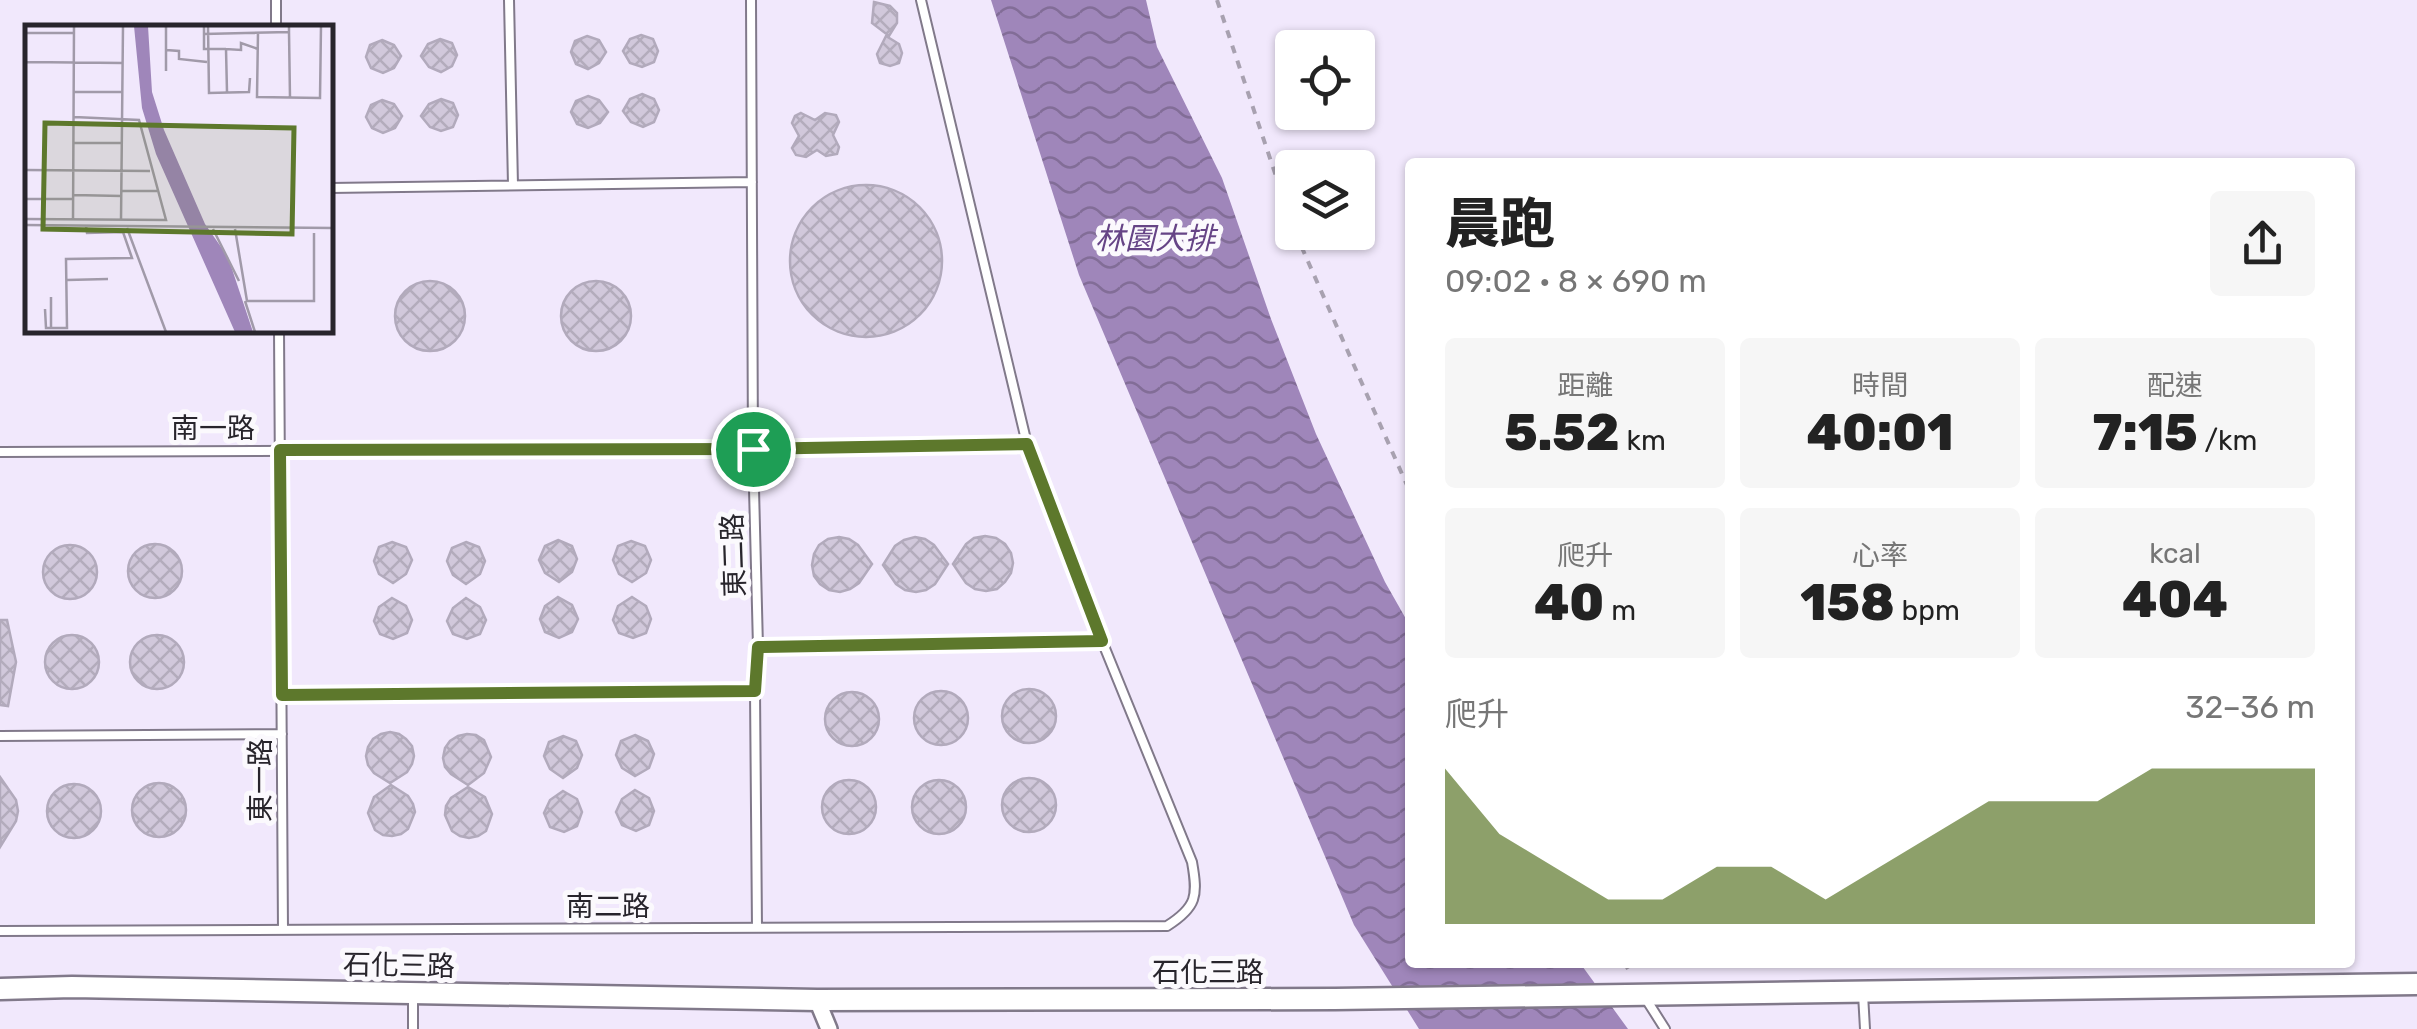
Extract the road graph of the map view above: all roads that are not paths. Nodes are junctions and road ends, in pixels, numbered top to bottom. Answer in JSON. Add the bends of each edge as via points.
{"nodes":[{"id":1,"x":510,"y":0,"type":"edge"},
{"id":2,"x":751,"y":0,"type":"edge"},
{"id":3,"x":920,"y":0,"type":"edge"},
{"id":4,"x":752,"y":182,"type":"junction"},
{"id":5,"x":513,"y":186,"type":"junction"},
{"id":6,"x":332,"y":188,"type":"edge"},
{"id":7,"x":279,"y":332,"type":"edge"},
{"id":8,"x":1027,"y":444,"type":"junction"},
{"id":9,"x":753,"y":449,"type":"junction"},
{"id":10,"x":280,"y":450,"type":"junction"},
{"id":11,"x":0,"y":452,"type":"edge"},
{"id":12,"x":1102,"y":641,"type":"junction"},
{"id":13,"x":758,"y":647,"type":"junction"},
{"id":14,"x":755,"y":691,"type":"junction"},
{"id":15,"x":282,"y":695,"type":"junction"},
{"id":16,"x":282,"y":734,"type":"junction"},
{"id":17,"x":0,"y":736,"type":"edge"},
{"id":18,"x":757,"y":928,"type":"junction"},
{"id":19,"x":283,"y":930,"type":"junction"},
{"id":20,"x":0,"y":931,"type":"edge"},
{"id":21,"x":2417,"y":984,"type":"edge"},
{"id":22,"x":0,"y":989,"type":"edge"},
{"id":23,"x":1863,"y":991,"type":"junction"},
{"id":24,"x":414,"y":993,"type":"junction"},
{"id":25,"x":1652,"y":996,"type":"junction"},
{"id":26,"x":818,"y":1000,"type":"junction"},
{"id":27,"x":413,"y":1029,"type":"edge"},
{"id":28,"x":829,"y":1029,"type":"edge"},
{"id":29,"x":1665,"y":1029,"type":"edge"},
{"id":30,"x":1865,"y":1029,"type":"edge"}],
"edges":[{"from":1,"to":5,"type":"lane"},
{"from":2,"to":4,"type":"lane","name":"東二路"},
{"from":3,"to":8,"type":"lane"},
{"from":4,"to":5,"type":"lane"},
{"from":4,"to":9,"type":"lane","name":"東二路"},
{"from":5,"to":6,"type":"lane"},
{"from":7,"to":10,"type":"lane","name":"東一路"},
{"from":8,"to":9,"type":"lane","name":"南一路"},
{"from":8,"to":12,"type":"lane"},
{"from":9,"to":10,"type":"lane","name":"南一路"},
{"from":9,"to":13,"type":"lane","name":"東二路"},
{"from":10,"to":11,"type":"lane","name":"南一路"},
{"from":10,"to":15,"type":"lane","name":"東一路"},
{"from":12,"to":13,"type":"lane"},
{"from":12,"to":18,"type":"lane","name":"南二路","via":[[1192,862],[1197,890],[1186,914],[1167,926]]},
{"from":13,"to":14,"type":"lane","name":"東二路"},
{"from":14,"to":15,"type":"lane"},
{"from":14,"to":18,"type":"lane","name":"東二路"},
{"from":15,"to":16,"type":"lane","name":"東一路"},
{"from":16,"to":17,"type":"lane"},
{"from":16,"to":19,"type":"lane","name":"東一路"},
{"from":18,"to":19,"type":"lane","name":"南二路"},
{"from":19,"to":20,"type":"lane","name":"南二路"},
{"from":21,"to":23,"type":"street","name":"石化三路"},
{"from":22,"to":24,"type":"street","name":"石化三路"},
{"from":23,"to":25,"type":"street","name":"石化三路"},
{"from":23,"to":30,"type":"lane"},
{"from":24,"to":26,"type":"street","name":"石化三路"},
{"from":24,"to":27,"type":"lane"},
{"from":25,"to":26,"type":"street","name":"石化三路"},
{"from":25,"to":29,"type":"lane"},
{"from":26,"to":28,"type":"street"}]}
